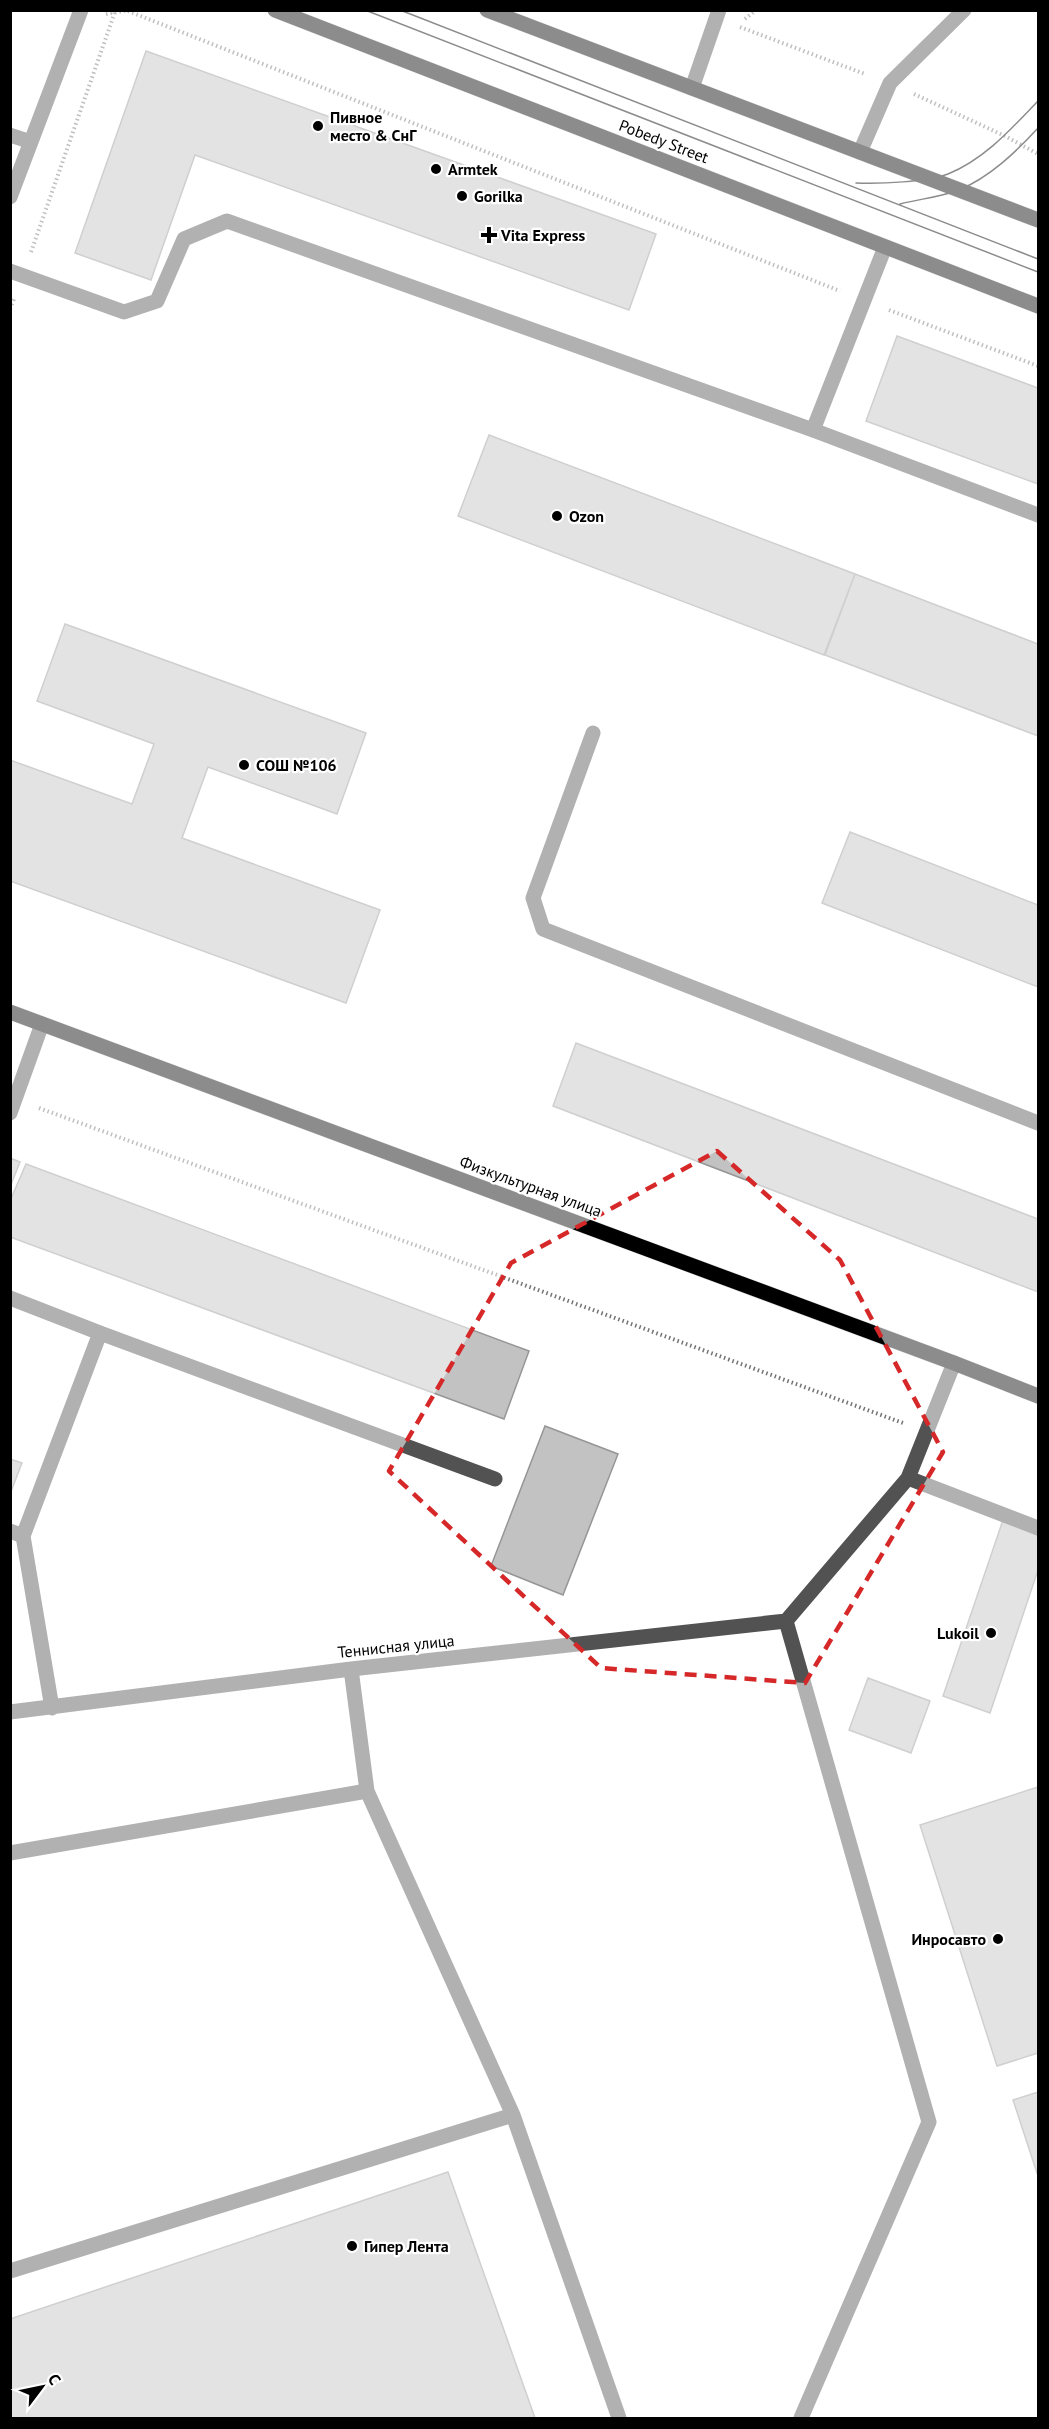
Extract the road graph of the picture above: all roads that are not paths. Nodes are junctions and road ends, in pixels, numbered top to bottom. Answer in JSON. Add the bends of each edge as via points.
{"nodes":[{"id":1,"x":81,"y":10,"type":"edge"},
{"id":2,"x":275,"y":10,"type":"edge"},
{"id":3,"x":488,"y":10,"type":"edge"},
{"id":4,"x":719,"y":10,"type":"edge"},
{"id":5,"x":964,"y":10,"type":"edge"},
{"id":6,"x":692,"y":88,"type":"junction"},
{"id":7,"x":10,"y":135,"type":"edge"},
{"id":8,"x":32,"y":142,"type":"junction"},
{"id":9,"x":860,"y":152,"type":"junction"},
{"id":10,"x":10,"y":197,"type":"edge"},
{"id":11,"x":1038,"y":220,"type":"edge"},
{"id":12,"x":885,"y":247,"type":"junction"},
{"id":13,"x":17,"y":273,"type":"edge"},
{"id":14,"x":1038,"y":306,"type":"edge"},
{"id":15,"x":813,"y":430,"type":"junction"},
{"id":16,"x":1038,"y":514,"type":"edge"},
{"id":17,"x":593,"y":733,"type":"dead end"},
{"id":18,"x":10,"y":1012,"type":"edge"},
{"id":19,"x":42,"y":1024,"type":"junction"},
{"id":20,"x":13,"y":1106,"type":"edge"},
{"id":21,"x":1038,"y":1123,"type":"edge"},
{"id":22,"x":10,"y":1298,"type":"edge"},
{"id":23,"x":100,"y":1333,"type":"junction"},
{"id":24,"x":954,"y":1363,"type":"junction"},
{"id":25,"x":1038,"y":1396,"type":"edge"},
{"id":26,"x":908,"y":1478,"type":"junction"},
{"id":27,"x":495,"y":1479,"type":"dead end"},
{"id":28,"x":1038,"y":1528,"type":"edge"},
{"id":29,"x":17,"y":1533,"type":"edge"},
{"id":30,"x":786,"y":1621,"type":"junction"},
{"id":31,"x":351,"y":1669,"type":"junction"},
{"id":32,"x":52,"y":1708,"type":"junction"},
{"id":33,"x":10,"y":1712,"type":"edge"},
{"id":34,"x":367,"y":1791,"type":"junction"},
{"id":35,"x":10,"y":1853,"type":"edge"},
{"id":36,"x":513,"y":2115,"type":"junction"},
{"id":37,"x":10,"y":2271,"type":"edge"},
{"id":38,"x":619,"y":2418,"type":"edge"},
{"id":39,"x":801,"y":2418,"type":"edge"}],
"edges":[{"from":1,"to":8,"type":"street"},
{"from":2,"to":12,"type":"main road","name":"Pobedy Street"},
{"from":3,"to":6,"type":"main road"},
{"from":4,"to":6,"type":"street"},
{"from":5,"to":9,"type":"street","via":[[890,83]]},
{"from":6,"to":9,"type":"main road"},
{"from":7,"to":8,"type":"street"},
{"from":8,"to":10,"type":"street"},
{"from":9,"to":11,"type":"main road"},
{"from":12,"to":14,"type":"main road","name":"Pobedy Street"},
{"from":12,"to":15,"type":"street"},
{"from":13,"to":15,"type":"street","via":[[124,312],[157,301],[184,238],[227,221]]},
{"from":15,"to":16,"type":"street"},
{"from":17,"to":21,"type":"street","via":[[533,898],[543,929]]},
{"from":18,"to":19,"type":"main road","name":"Физкультурная улица"},
{"from":19,"to":20,"type":"street"},
{"from":19,"to":24,"type":"main road","name":"Физкультурная улица"},
{"from":22,"to":23,"type":"street"},
{"from":23,"to":27,"type":"street"},
{"from":23,"to":29,"type":"street"},
{"from":24,"to":25,"type":"main road","name":"Физкультурная улица"},
{"from":24,"to":26,"type":"street"},
{"from":26,"to":28,"type":"street"},
{"from":26,"to":30,"type":"street"},
{"from":29,"to":32,"type":"street"},
{"from":30,"to":31,"type":"street","name":"Теннисная улица"},
{"from":30,"to":39,"type":"street","via":[[929,2122]]},
{"from":31,"to":32,"type":"street","name":"Теннисная улица"},
{"from":31,"to":34,"type":"street"},
{"from":32,"to":33,"type":"street","name":"Теннисная улица"},
{"from":34,"to":35,"type":"street"},
{"from":34,"to":36,"type":"street"},
{"from":36,"to":37,"type":"street"},
{"from":36,"to":38,"type":"street"}]}
